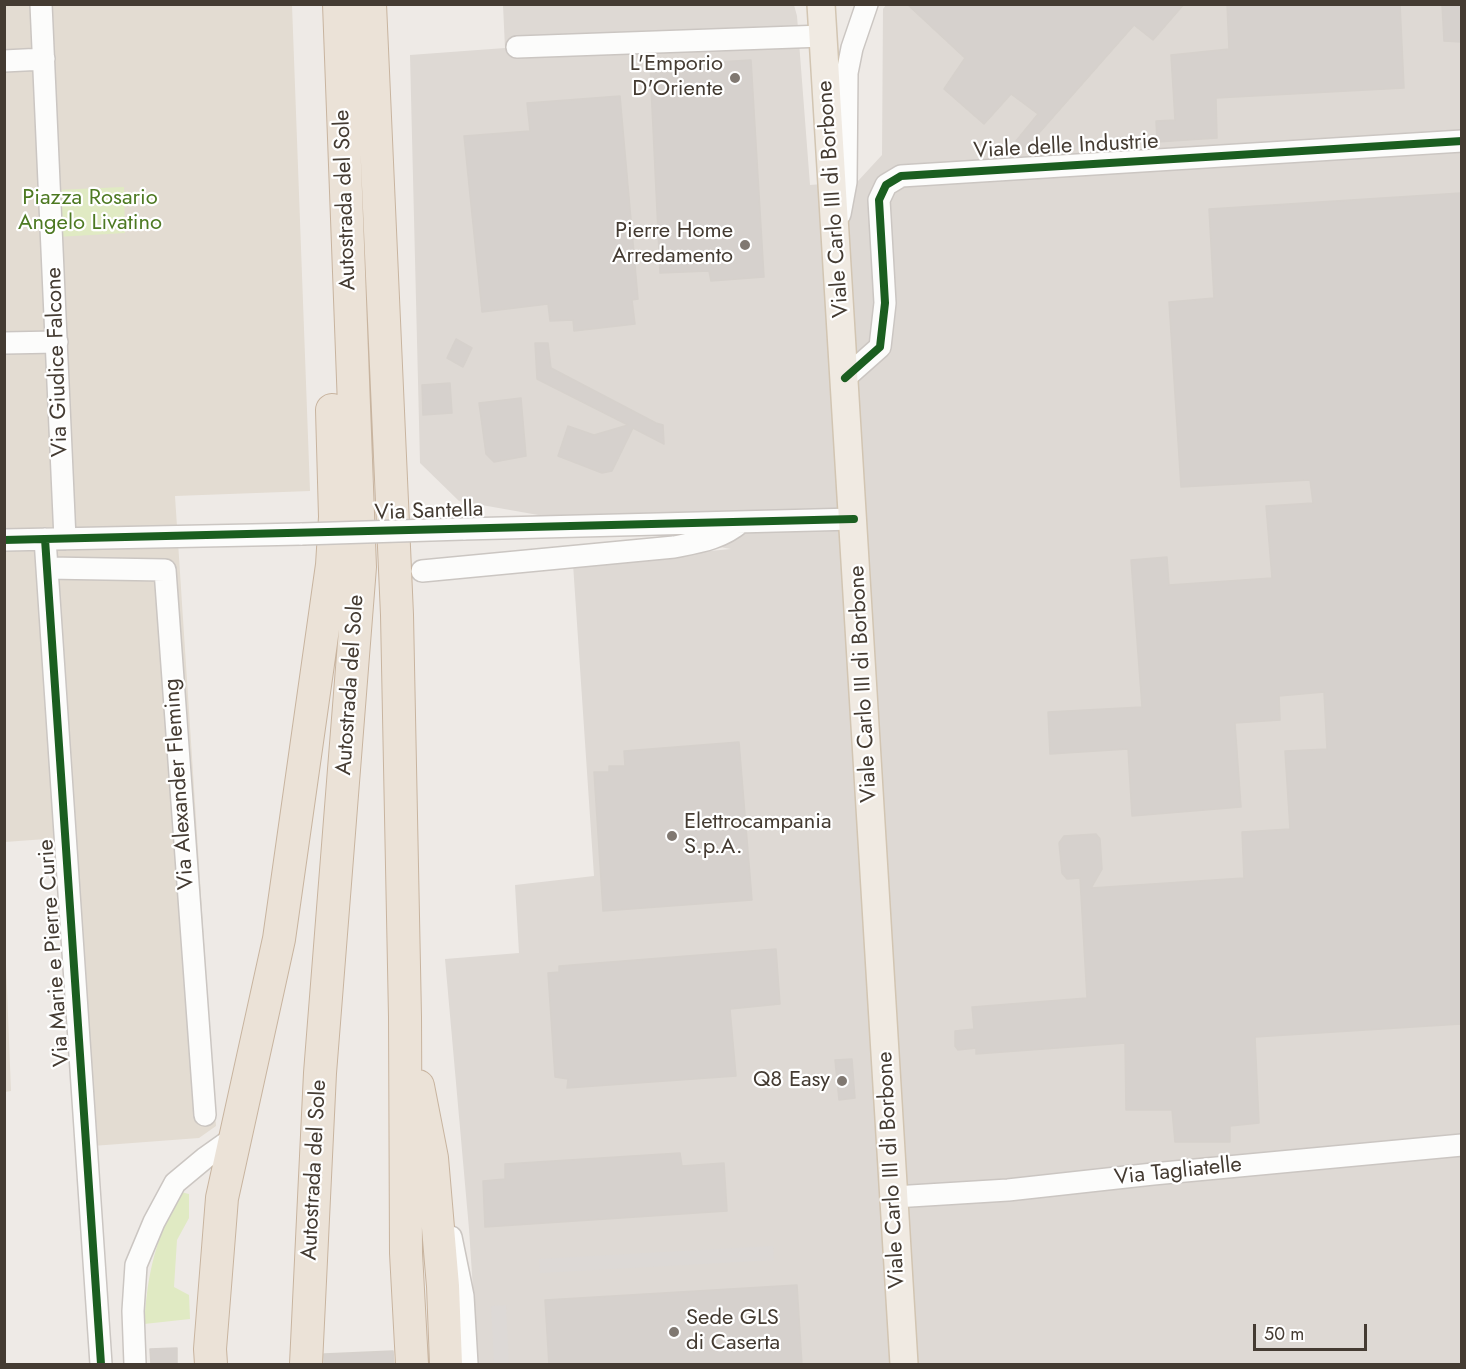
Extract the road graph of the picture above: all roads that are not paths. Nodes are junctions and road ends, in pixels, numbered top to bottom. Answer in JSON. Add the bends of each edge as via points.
{"nodes":[{"id":1,"x":41,"y":4,"type":"edge"},
{"id":2,"x":339,"y":4,"type":"edge"},
{"id":3,"x":370,"y":4,"type":"edge"},
{"id":4,"x":867,"y":4,"type":"edge"},
{"id":5,"x":822,"y":17,"type":"edge"},
{"id":6,"x":518,"y":47,"type":"dead end"},
{"id":7,"x":44,"y":59,"type":"junction"},
{"id":8,"x":4,"y":61,"type":"edge"},
{"id":9,"x":1461,"y":141,"type":"edge"},
{"id":10,"x":345,"y":194,"type":"junction"},
{"id":11,"x":836,"y":235,"type":"junction"},
{"id":12,"x":57,"y":342,"type":"junction"},
{"id":13,"x":4,"y":343,"type":"edge"},
{"id":14,"x":844,"y":378,"type":"junction"},
{"id":15,"x":854,"y":519,"type":"junction"},
{"id":16,"x":741,"y":522,"type":"junction"},
{"id":17,"x":55,"y":539,"type":"junction"},
{"id":18,"x":4,"y":540,"type":"edge"},
{"id":19,"x":47,"y":568,"type":"junction"},
{"id":20,"x":422,"y":570,"type":"dead end"},
{"id":21,"x":405,"y":1017,"type":"junction"},
{"id":22,"x":205,"y":1115,"type":"dead end"},
{"id":23,"x":236,"y":1136,"type":"junction"},
{"id":24,"x":1461,"y":1145,"type":"edge"},
{"id":25,"x":432,"y":1158,"type":"junction"},
{"id":26,"x":894,"y":1197,"type":"junction"},
{"id":27,"x":101,"y":1364,"type":"edge"},
{"id":28,"x":94,"y":1365,"type":"edge"},
{"id":29,"x":135,"y":1365,"type":"edge"},
{"id":30,"x":211,"y":1365,"type":"edge"},
{"id":31,"x":306,"y":1365,"type":"edge"},
{"id":32,"x":412,"y":1365,"type":"edge"},
{"id":33,"x":446,"y":1365,"type":"edge"},
{"id":34,"x":467,"y":1365,"type":"edge"},
{"id":35,"x":904,"y":1365,"type":"edge"}],
"edges":[{"from":1,"to":7,"type":"street","name":"Via Giudice Falcone"},
{"from":2,"to":10,"type":"highway","name":"Autostrada del Sole"},
{"from":3,"to":21,"type":"highway","name":"Autostrada del Sole","via":[[397,615]]},
{"from":4,"to":11,"type":"street","via":[[847,73],[846,182]]},
{"from":5,"to":6,"type":"street"},
{"from":5,"to":11,"type":"main road","name":"Viale Carlo III di Borbone"},
{"from":7,"to":8,"type":"street"},
{"from":7,"to":12,"type":"street","name":"Via Giudice Falcone"},
{"from":9,"to":14,"type":"street","name":"Viale delle Industrie","via":[[901,176],[886,185],[879,200],[885,303],[880,347]]},
{"from":10,"to":23,"type":"highway","via":[[332,336],[332,564],[279,939]]},
{"from":10,"to":31,"type":"highway","name":"Autostrada del Sole","via":[[360,567],[320,1073]]},
{"from":11,"to":14,"type":"main road","name":"Viale Carlo III di Borbone"},
{"from":12,"to":13,"type":"street"},
{"from":12,"to":17,"type":"street","name":"Via Giudice Falcone"},
{"from":14,"to":15,"type":"main road","name":"Viale Carlo III di Borbone"},
{"from":15,"to":16,"type":"street","name":"Via Santella"},
{"from":15,"to":26,"type":"main road","name":"Viale Carlo III di Borbone"},
{"from":16,"to":17,"type":"street","name":"Via Santella","bridge":true},
{"from":16,"to":20,"type":"street","via":[[713,539],[674,547]]},
{"from":17,"to":18,"type":"street","name":"Via Santella"},
{"from":17,"to":19,"type":"street","name":"Via Marie e Pierre Curie"},
{"from":19,"to":22,"type":"street","name":"Via Alexander Fleming","via":[[165,570]]},
{"from":19,"to":27,"type":"street","name":"Via Marie e Pierre Curie"},
{"from":21,"to":25,"type":"highway"},
{"from":21,"to":32,"type":"highway","name":"Autostrada del Sole","via":[[406,1253]]},
{"from":23,"to":29,"type":"street","via":[[175,1183],[154,1222],[136,1265]]},
{"from":23,"to":30,"type":"highway","via":[[222,1198]]},
{"from":24,"to":26,"type":"street","name":"Via Tagliatelle","via":[[1008,1190]]},
{"from":25,"to":33,"type":"highway"},
{"from":25,"to":34,"type":"street","via":[[463,1296]]},
{"from":26,"to":35,"type":"main road","name":"Viale Carlo III di Borbone"},
{"from":27,"to":28,"type":"street"}]}
